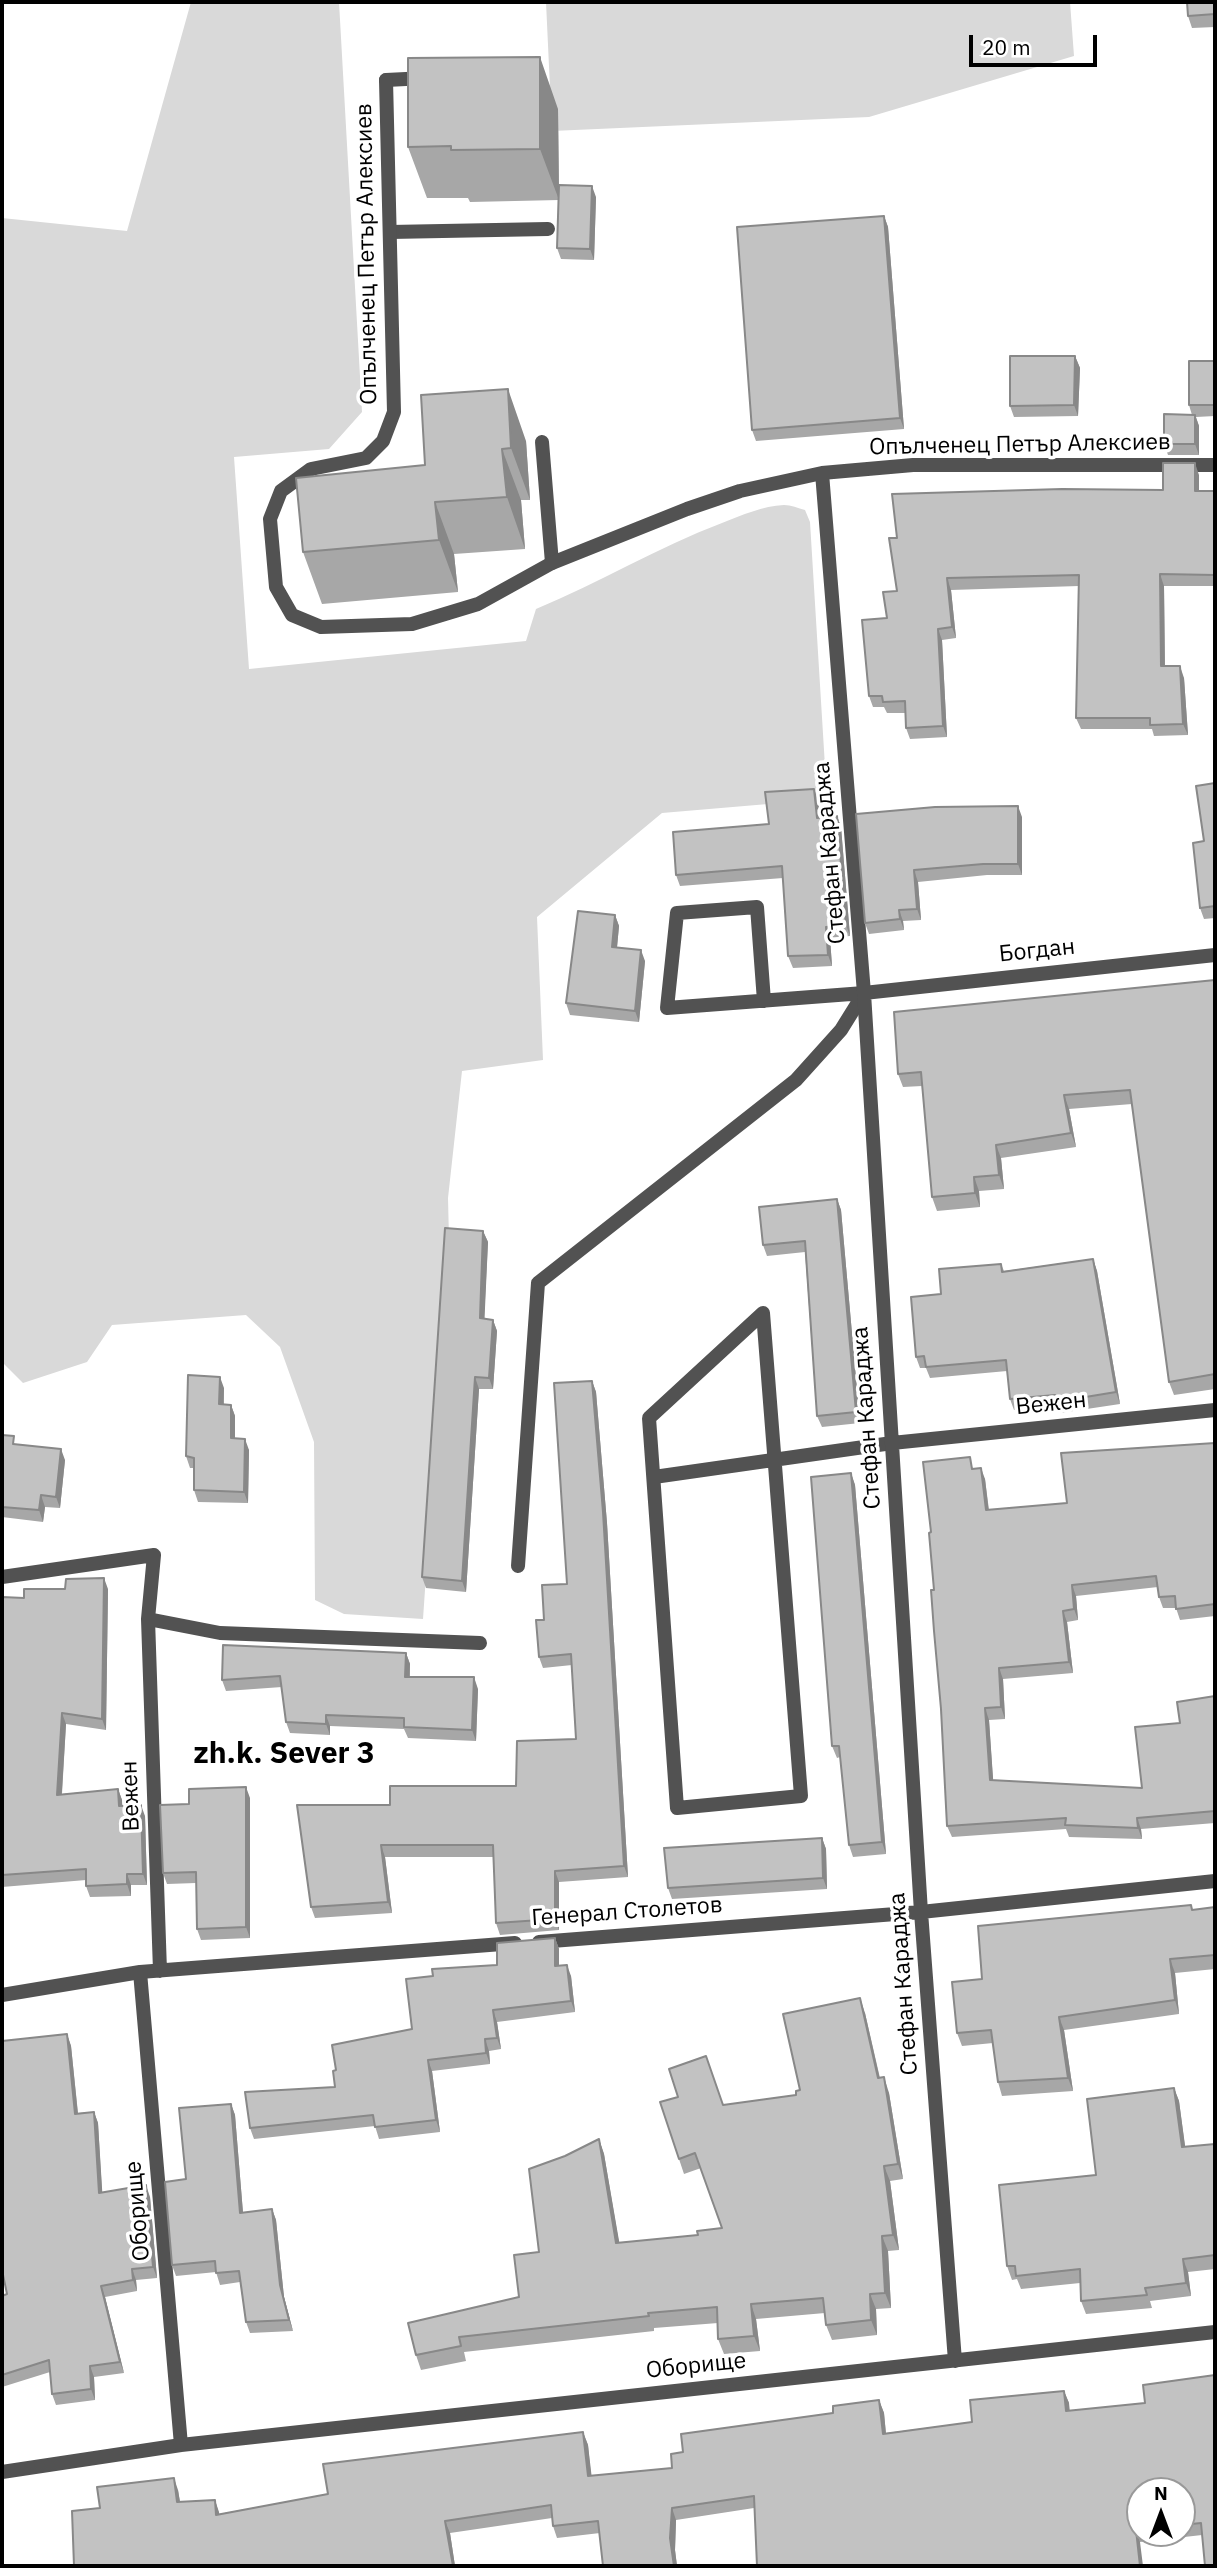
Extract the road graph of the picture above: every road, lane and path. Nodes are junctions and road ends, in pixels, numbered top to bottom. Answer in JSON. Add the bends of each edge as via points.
{"nodes":[{"id":1,"x":440,"y":78,"type":"edge"},
{"id":2,"x":548,"y":229,"type":"dead end"},
{"id":3,"x":390,"y":232,"type":"junction"},
{"id":4,"x":542,"y":442,"type":"dead end"},
{"id":5,"x":1215,"y":465,"type":"edge"},
{"id":6,"x":822,"y":474,"type":"junction"},
{"id":7,"x":552,"y":563,"type":"junction"},
{"id":8,"x":1215,"y":955,"type":"edge"},
{"id":9,"x":864,"y":993,"type":"junction"},
{"id":10,"x":764,"y":1001,"type":"junction"},
{"id":11,"x":1215,"y":1410,"type":"edge"},
{"id":12,"x":892,"y":1443,"type":"junction"},
{"id":13,"x":776,"y":1460,"type":"junction"},
{"id":14,"x":653,"y":1477,"type":"junction"},
{"id":15,"x":517,"y":1566,"type":"dead end"},
{"id":16,"x":2,"y":1577,"type":"edge"},
{"id":17,"x":148,"y":1619,"type":"junction"},
{"id":18,"x":480,"y":1643,"type":"dead end"},
{"id":19,"x":1215,"y":1881,"type":"edge"},
{"id":20,"x":921,"y":1912,"type":"junction"},
{"id":21,"x":160,"y":1971,"type":"junction"},
{"id":22,"x":140,"y":1972,"type":"junction"},
{"id":23,"x":2,"y":1995,"type":"edge"},
{"id":24,"x":1215,"y":2332,"type":"edge"},
{"id":25,"x":956,"y":2361,"type":"junction"},
{"id":26,"x":181,"y":2445,"type":"junction"},
{"id":27,"x":2,"y":2472,"type":"edge"}],
"edges":[{"from":1,"to":3,"type":"street","name":"Опълченец Петър Алексиев","via":[[386,80]]},
{"from":2,"to":3,"type":"street"},
{"from":3,"to":7,"type":"street","name":"Опълченец Петър Алексиев","via":[[394,412],[383,442],[366,458],[311,469],[281,491],[270,519],[276,587],[292,615],[321,627],[412,624],[478,604]]},
{"from":4,"to":7,"type":"street"},
{"from":5,"to":6,"type":"street","name":"Опълченец Петър Алексиев","via":[[913,465]]},
{"from":6,"to":7,"type":"street","name":"Опълченец Петър Алексиев","via":[[697,505]]},
{"from":6,"to":9,"type":"street","name":"Стефан Караджа"},
{"from":8,"to":9,"type":"street","name":"Богдан"},
{"from":9,"to":10,"type":"street","name":"Богдан"},
{"from":9,"to":12,"type":"street","name":"Стефан Караджа"},
{"from":9,"to":15,"type":"street","via":[[841,1030],[796,1080],[538,1283]]},
{"from":10,"to":10,"type":"street","name":"Богдан","via":[[757,907],[677,913],[667,1008]]},
{"from":11,"to":12,"type":"street","name":"Вежен"},
{"from":12,"to":13,"type":"street","name":"Вежен"},
{"from":12,"to":20,"type":"street","name":"Стефан Караджа"},
{"from":13,"to":14,"type":"street","name":"Вежен"},
{"from":13,"to":14,"type":"street","via":[[763,1312],[649,1418]]},
{"from":13,"to":14,"type":"street","via":[[801,1796],[677,1808]]},
{"from":16,"to":17,"type":"street","name":"Вежен","via":[[154,1555]]},
{"from":17,"to":18,"type":"street","via":[[220,1633]]},
{"from":17,"to":21,"type":"street","name":"Вежен"},
{"from":19,"to":20,"type":"street","name":"Генерал Столетов"},
{"from":20,"to":21,"type":"street","name":"Генерал Столетов"},
{"from":20,"to":25,"type":"street","name":"Стефан Караджа"},
{"from":21,"to":22,"type":"street","name":"Генерал Столетов"},
{"from":22,"to":23,"type":"street","name":"Генерал Столетов"},
{"from":22,"to":26,"type":"street","name":"Оборище"},
{"from":24,"to":25,"type":"street","name":"Оборище"},
{"from":25,"to":26,"type":"street","name":"Оборище"},
{"from":26,"to":27,"type":"street","name":"Оборище"}]}
